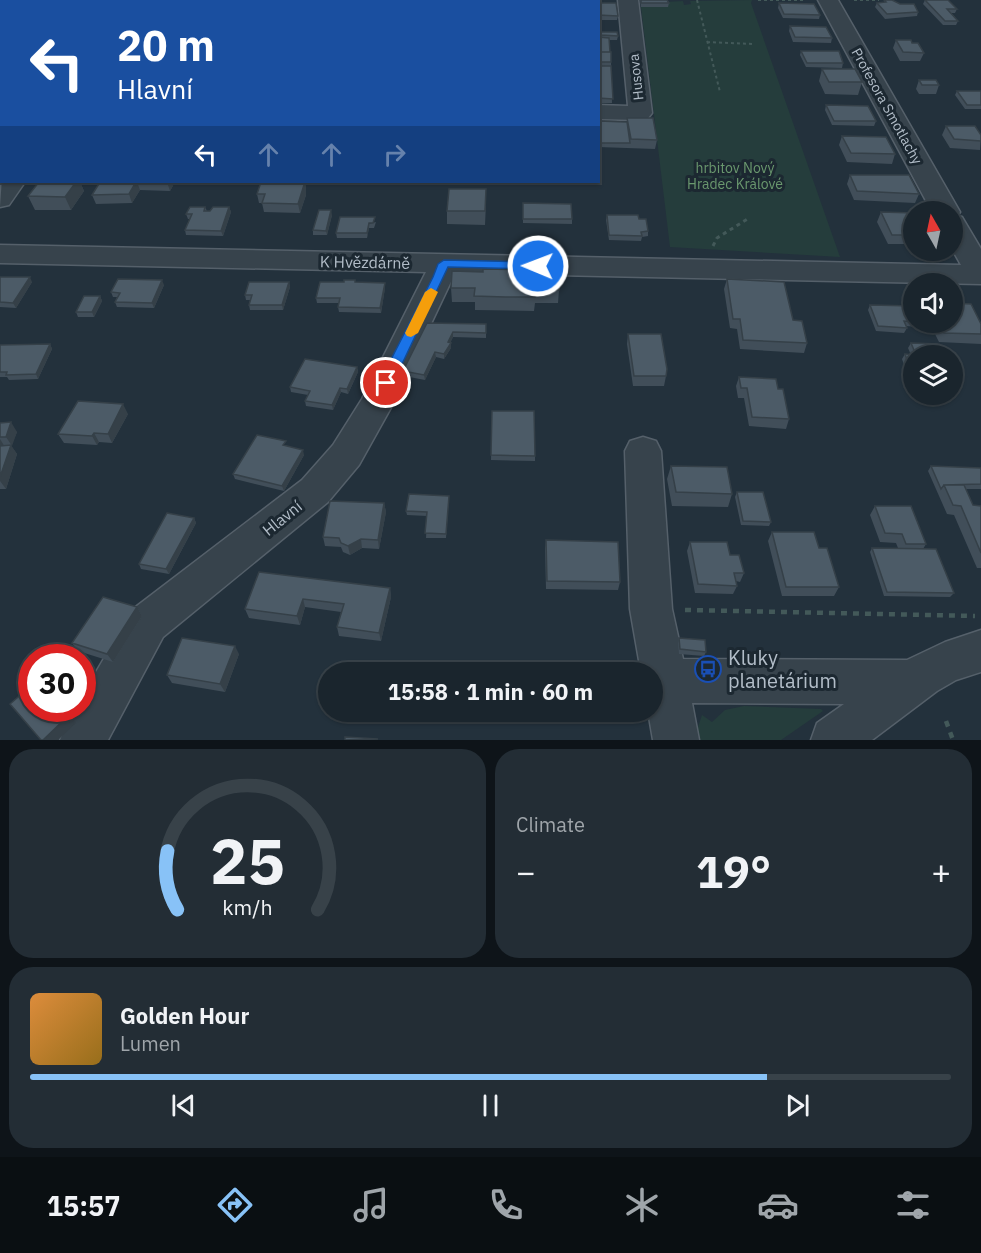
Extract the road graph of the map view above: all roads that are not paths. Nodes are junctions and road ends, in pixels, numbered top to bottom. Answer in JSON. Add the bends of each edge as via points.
{"nodes":[{"id":1,"x":628,"y":0,"type":"edge"},
{"id":2,"x":828,"y":0,"type":"edge"},
{"id":3,"x":600,"y":112,"type":"edge"},
{"id":4,"x":11,"y":183,"type":"edge"},
{"id":5,"x":0,"y":199,"type":"edge"},
{"id":6,"x":940,"y":201,"type":"edge"},
{"id":7,"x":963,"y":242,"type":"edge"},
{"id":8,"x":0,"y":254,"type":"edge"},
{"id":9,"x":444,"y":264,"type":"junction"},
{"id":10,"x":981,"y":274,"type":"edge"},
{"id":11,"x":643,"y":451,"type":"dead end"},
{"id":12,"x":981,"y":651,"type":"edge"},
{"id":13,"x":660,"y":662,"type":"edge"},
{"id":14,"x":663,"y":681,"type":"joint"},
{"id":15,"x":914,"y":682,"type":"junction"},
{"id":16,"x":83,"y":740,"type":"edge"},
{"id":17,"x":676,"y":740,"type":"edge"},
{"id":18,"x":834,"y":740,"type":"edge"}],
"edges":[{"from":1,"to":3,"type":"street","name":"Husova","via":[[640,112]]},
{"from":2,"to":6,"type":"street","name":"Profesora Smotlachy"},
{"from":4,"to":5,"type":"street"},
{"from":7,"to":10,"type":"street"},
{"from":8,"to":9,"type":"street","name":"K Hvězdárně"},
{"from":9,"to":10,"type":"street","name":"K Hvězdárně"},
{"from":9,"to":16,"type":"street","name":"Hlavní","via":[[346,455],[315,491],[148,623]]},
{"from":11,"to":13,"type":"street","via":[[651,609]]},
{"from":12,"to":15,"type":"street","via":[[936,667]]},
{"from":14,"to":15,"type":"street"},
{"from":14,"to":17,"type":"street"},
{"from":15,"to":18,"type":"street"}]}
